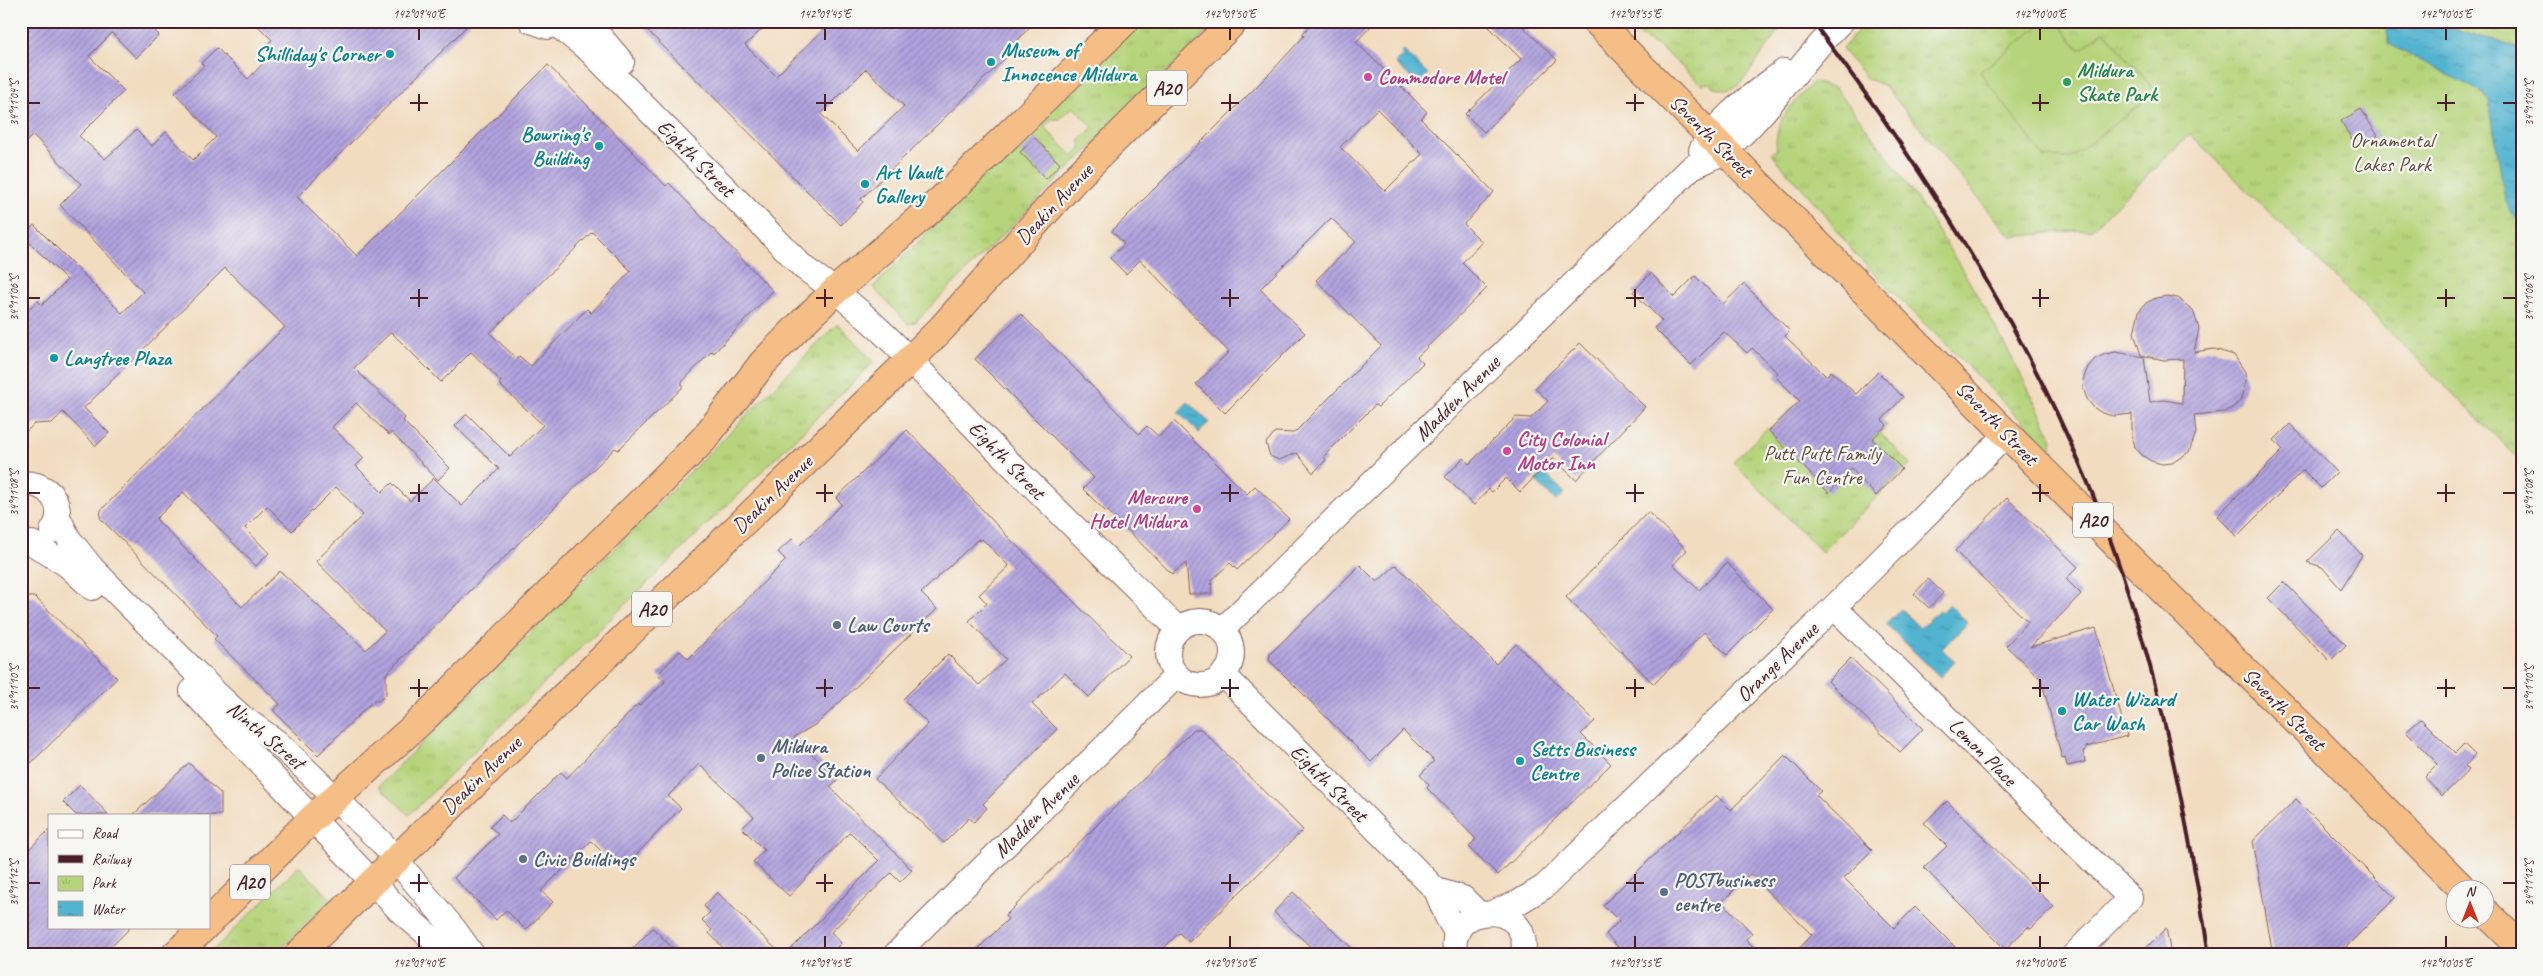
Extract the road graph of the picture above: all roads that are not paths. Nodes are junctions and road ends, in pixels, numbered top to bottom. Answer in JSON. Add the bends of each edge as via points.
{"nodes":[{"id":1,"x":531,"y":21,"type":"edge"},
{"id":2,"x":587,"y":21,"type":"edge"},
{"id":3,"x":1125,"y":21,"type":"edge"},
{"id":4,"x":1234,"y":21,"type":"edge"},
{"id":5,"x":1596,"y":21,"type":"edge"},
{"id":6,"x":1842,"y":21,"type":"edge"},
{"id":7,"x":561,"y":23,"type":"edge"},
{"id":8,"x":1717,"y":142,"type":"junction"},
{"id":9,"x":836,"y":290,"type":"junction"},
{"id":10,"x":910,"y":360,"type":"junction"},
{"id":11,"x":2007,"y":434,"type":"junction"},
{"id":12,"x":24,"y":482,"type":"edge"},
{"id":13,"x":58,"y":517,"type":"junction"},
{"id":14,"x":24,"y":543,"type":"edge"},
{"id":15,"x":1834,"y":607,"type":"junction"},
{"id":16,"x":1178,"y":629,"type":"junction"},
{"id":17,"x":1222,"y":630,"type":"junction"},
{"id":18,"x":1223,"y":674,"type":"junction"},
{"id":19,"x":1177,"y":675,"type":"junction"},
{"id":20,"x":335,"y":797,"type":"junction"},
{"id":21,"x":313,"y":818,"type":"junction"},
{"id":22,"x":396,"y":859,"type":"junction"},
{"id":23,"x":2452,"y":878,"type":"edge"},
{"id":24,"x":372,"y":882,"type":"junction"},
{"id":25,"x":1544,"y":887,"type":"junction"},
{"id":26,"x":1436,"y":890,"type":"junction"},
{"id":27,"x":1486,"y":913,"type":"junction"},
{"id":28,"x":210,"y":921,"type":"edge"},
{"id":29,"x":2496,"y":923,"type":"edge"},
{"id":30,"x":203,"y":928,"type":"edge"},
{"id":31,"x":1457,"y":944,"type":"edge"},
{"id":32,"x":1523,"y":946,"type":"edge"},
{"id":33,"x":2522,"y":948,"type":"edge"},
{"id":34,"x":176,"y":955,"type":"edge"},
{"id":35,"x":298,"y":955,"type":"edge"},
{"id":36,"x":452,"y":955,"type":"edge"},
{"id":37,"x":473,"y":955,"type":"edge"},
{"id":38,"x":895,"y":955,"type":"edge"},
{"id":39,"x":2074,"y":955,"type":"edge"}],
"edges":[{"from":1,"to":7,"type":"street","via":[[540,26]]},
{"from":2,"to":9,"type":"street","name":"Eighth Street","via":[[613,53],[816,257]]},
{"from":3,"to":9,"type":"highway","number":"A20","via":[[940,201]]},
{"from":4,"to":10,"type":"highway","name":"Deakin Avenue","number":"A20","via":[[1076,180]]},
{"from":5,"to":8,"type":"highway","name":"Seventh Street","number":"A20"},
{"from":6,"to":8,"type":"street","name":"Madden Avenue","via":[[1817,45],[1761,114]]},
{"from":7,"to":9,"type":"street","name":"Eighth Street","via":[[804,268]]},
{"from":8,"to":11,"type":"highway","name":"Seventh Street","number":"A20"},
{"from":8,"to":17,"type":"street","name":"Madden Avenue"},
{"from":9,"to":10,"type":"street","name":"Eighth Street"},
{"from":9,"to":20,"type":"highway","number":"A20","via":[[763,363],[703,440],[422,720]]},
{"from":10,"to":16,"type":"street","name":"Eighth Street"},
{"from":10,"to":22,"type":"highway","name":"Deakin Avenue","number":"A20"},
{"from":11,"to":15,"type":"street","name":"Orange Avenue"},
{"from":11,"to":23,"type":"highway","name":"Seventh Street","number":"A20"},
{"from":12,"to":13,"type":"street","name":"Ninth Street","via":[[45,488],[51,494],[58,508]]},
{"from":13,"to":14,"type":"street","via":[[49,535]]},
{"from":13,"to":20,"type":"street","name":"Ninth Street","via":[[69,539],[93,569],[242,717],[277,742]]},
{"from":14,"to":21,"type":"street","name":"Ninth Street","via":[[67,565],[86,582]]},
{"from":15,"to":25,"type":"street","name":"Orange Avenue"},
{"from":15,"to":39,"type":"street","name":"Lemon Place","via":[[2130,898]]},
{"from":16,"to":17,"type":"street","via":[[1196,621],[1205,621]]},
{"from":16,"to":19,"type":"street","via":[[1172,637],[1168,657]]},
{"from":17,"to":18,"type":"street","via":[[1228,638],[1231,657]]},
{"from":18,"to":19,"type":"street","via":[[1215,681],[1195,684]]},
{"from":18,"to":26,"type":"street","name":"Eighth Street"},
{"from":19,"to":38,"type":"street","name":"Madden Avenue"},
{"from":20,"to":21,"type":"highway","number":"A20"},
{"from":20,"to":22,"type":"street","name":"Ninth Street"},
{"from":21,"to":24,"type":"street","name":"Ninth Street"},
{"from":21,"to":28,"type":"highway","number":"A20"},
{"from":22,"to":24,"type":"highway","name":"Deakin Avenue","number":"A20"},
{"from":22,"to":37,"type":"street","name":"Ninth Street"},
{"from":24,"to":35,"type":"highway","name":"Deakin Avenue","number":"A20"},
{"from":24,"to":36,"type":"street","name":"Ninth Street"},
{"from":25,"to":27,"type":"street","name":"Orange Avenue","via":[[1519,902]]},
{"from":25,"to":32,"type":"street","name":"Orange Avenue"},
{"from":26,"to":27,"type":"street","name":"Eighth Street","via":[[1463,898]]},
{"from":26,"to":31,"type":"street","name":"Eighth Street"},
{"from":27,"to":31,"type":"street","name":"Orange Avenue","via":[[1470,918]]},
{"from":27,"to":32,"type":"street","name":"Eighth Street","via":[[1512,920]]},
{"from":29,"to":33,"type":"highway"},
{"from":30,"to":34,"type":"highway"}]}
